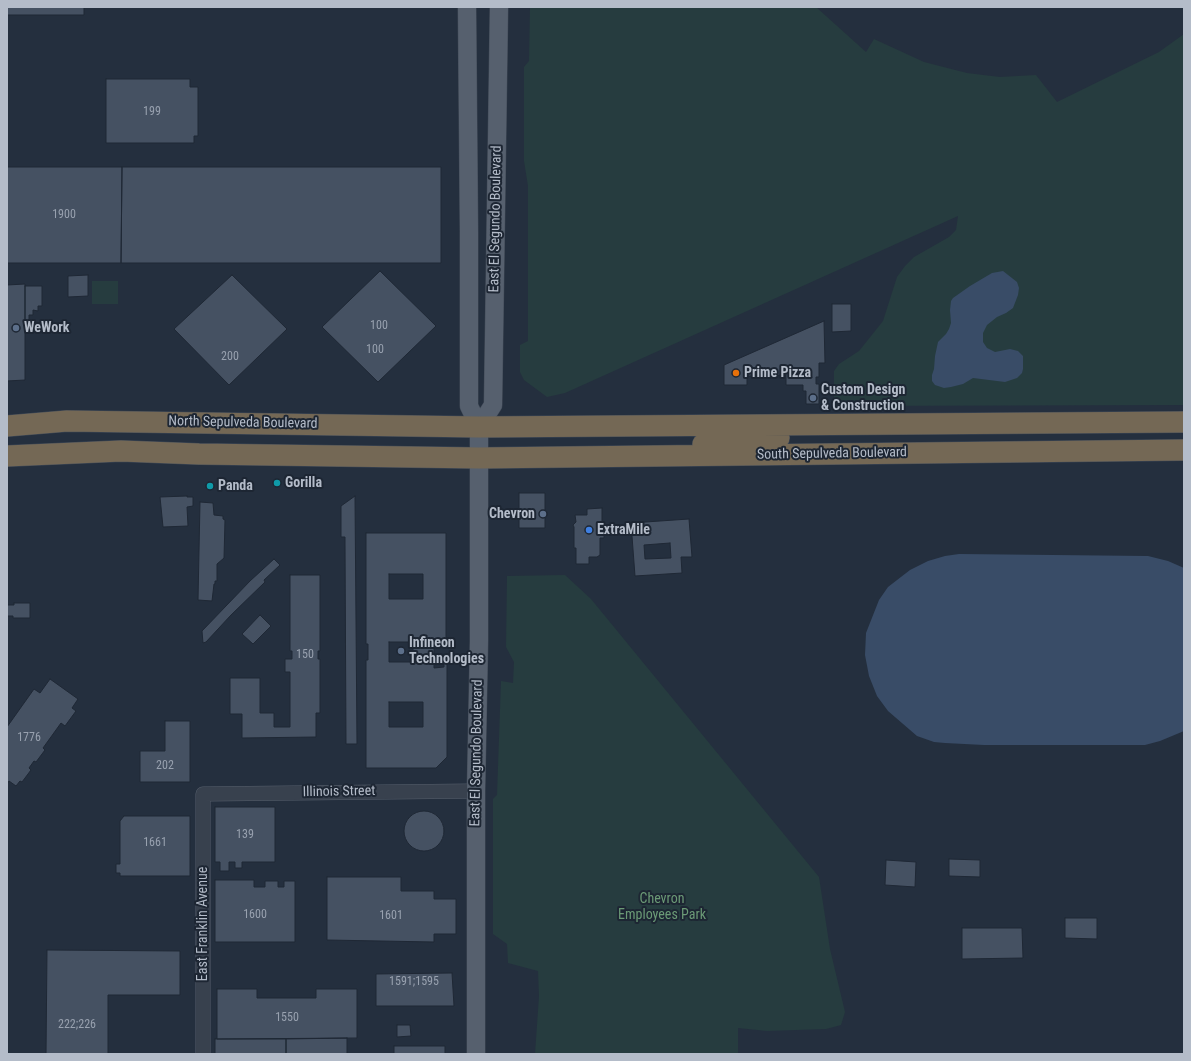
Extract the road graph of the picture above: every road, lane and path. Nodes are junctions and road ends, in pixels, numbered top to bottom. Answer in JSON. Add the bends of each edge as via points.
{"nodes":[{"id":1,"x":467,"y":7,"type":"edge"},
{"id":2,"x":500,"y":7,"type":"edge"},
{"id":3,"x":1184,"y":422,"type":"edge"},
{"id":4,"x":792,"y":424,"type":"junction"},
{"id":5,"x":7,"y":426,"type":"edge"},
{"id":6,"x":479,"y":428,"type":"junction"},
{"id":7,"x":1184,"y":450,"type":"edge"},
{"id":8,"x":686,"y":455,"type":"junction"},
{"id":9,"x":7,"y":456,"type":"edge"},
{"id":10,"x":479,"y":458,"type":"junction"},
{"id":11,"x":476,"y":791,"type":"junction"},
{"id":12,"x":203,"y":794,"type":"joint"},
{"id":13,"x":203,"y":1054,"type":"edge"},
{"id":14,"x":476,"y":1054,"type":"edge"}],
"edges":[{"from":1,"to":6,"type":"main road","name":"East El Segundo Boulevard","via":[[469,406]]},
{"from":2,"to":6,"type":"main road","name":"East El Segundo Boulevard","via":[[493,405]]},
{"from":3,"to":4,"type":"highway","name":"South Sepulveda Boulevard"},
{"from":4,"to":6,"type":"highway","name":"South Sepulveda Boulevard"},
{"from":4,"to":8,"type":"highway","via":[[789,435],[783,438],[701,444]]},
{"from":5,"to":6,"type":"highway","name":"North Sepulveda Boulevard","via":[[67,421],[122,421]]},
{"from":6,"to":10,"type":"main road","name":"East El Segundo Boulevard"},
{"from":7,"to":8,"type":"highway","name":"South Sepulveda Boulevard"},
{"from":8,"to":10,"type":"highway","name":"South Sepulveda Boulevard"},
{"from":9,"to":10,"type":"highway","via":[[121,451]]},
{"from":10,"to":11,"type":"main road","name":"East El Segundo Boulevard"},
{"from":11,"to":12,"type":"street","name":"Illinois Street"},
{"from":11,"to":14,"type":"main road","name":"East El Segundo Boulevard"},
{"from":12,"to":13,"type":"street","name":"East Franklin Avenue"}]}
